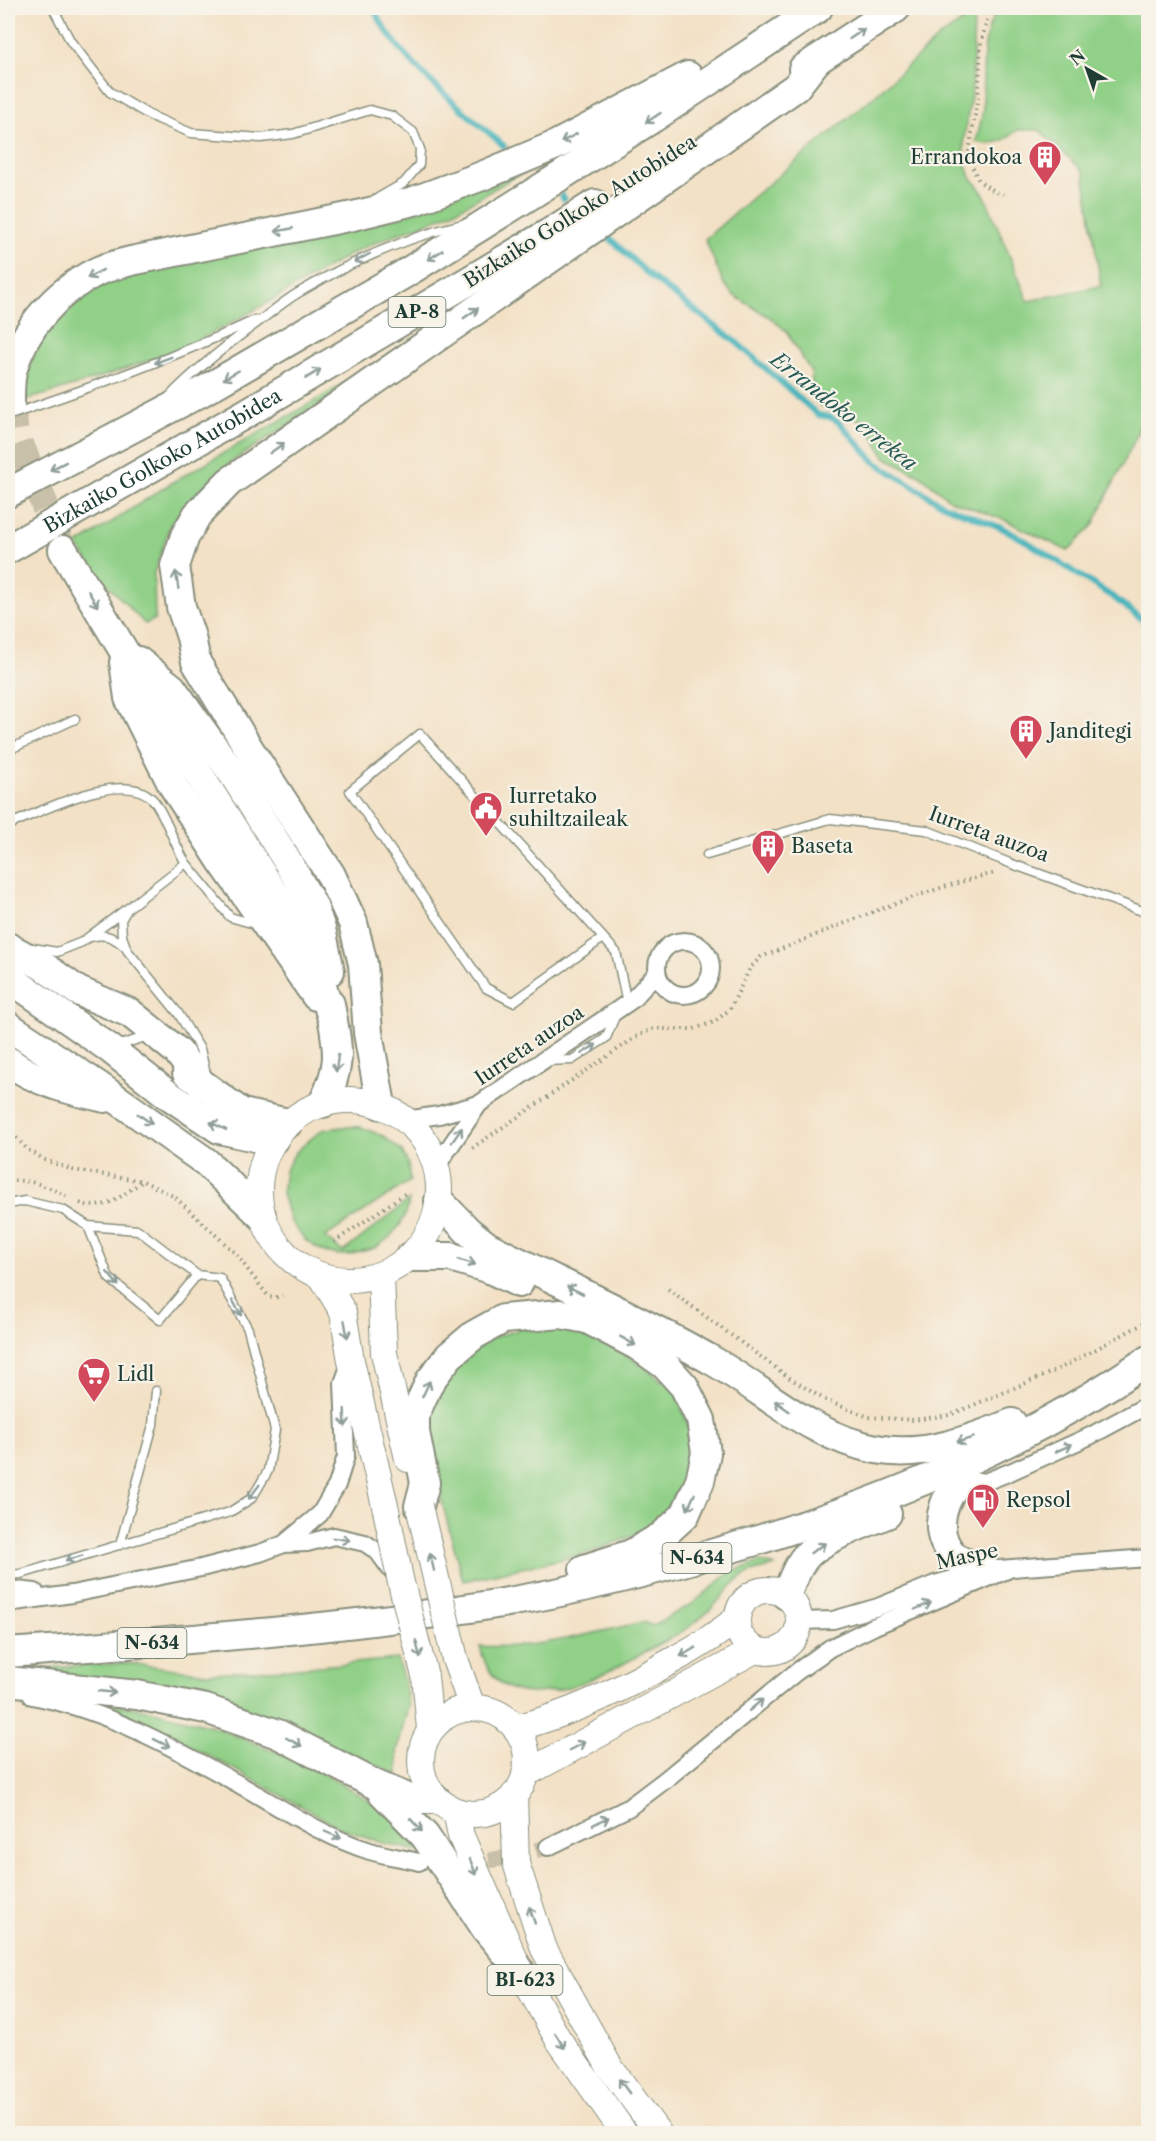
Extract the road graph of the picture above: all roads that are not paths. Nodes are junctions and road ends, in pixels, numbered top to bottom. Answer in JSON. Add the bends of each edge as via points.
{"nodes":[{"id":1,"x":53,"y":8,"type":"edge"},
{"id":2,"x":818,"y":8,"type":"edge"},
{"id":3,"x":896,"y":8,"type":"edge"},
{"id":4,"x":754,"y":50,"type":"junction"},
{"id":5,"x":817,"y":60,"type":"junction"},
{"id":6,"x":371,"y":201,"type":"dead end"},
{"id":7,"x":361,"y":205,"type":"dead end"},
{"id":8,"x":498,"y":216,"type":"junction"},
{"id":9,"x":320,"y":223,"type":"junction"},
{"id":10,"x":274,"y":310,"type":"junction"},
{"id":11,"x":9,"y":409,"type":"edge"},
{"id":12,"x":145,"y":422,"type":"junction"},
{"id":13,"x":8,"y":493,"type":"edge"},
{"id":14,"x":8,"y":549,"type":"edge"},
{"id":15,"x":63,"y":550,"type":"tunnel mouth"},
{"id":16,"x":122,"y":648,"type":"junction"},
{"id":17,"x":75,"y":719,"type":"dead end"},
{"id":18,"x":8,"y":750,"type":"edge"},
{"id":19,"x":8,"y":825,"type":"edge"},
{"id":20,"x":707,"y":855,"type":"dead end"},
{"id":21,"x":186,"y":863,"type":"junction"},
{"id":22,"x":128,"y":908,"type":"junction"},
{"id":23,"x":1149,"y":913,"type":"edge"},
{"id":24,"x":269,"y":928,"type":"junction"},
{"id":25,"x":88,"y":937,"type":"junction"},
{"id":26,"x":603,"y":938,"type":"junction"},
{"id":27,"x":8,"y":945,"type":"edge"},
{"id":28,"x":127,"y":950,"type":"junction"},
{"id":29,"x":8,"y":963,"type":"edge"},
{"id":30,"x":657,"y":973,"type":"junction"},
{"id":31,"x":8,"y":977,"type":"edge"},
{"id":32,"x":8,"y":993,"type":"edge"},
{"id":33,"x":673,"y":993,"type":"junction"},
{"id":34,"x":625,"y":1005,"type":"junction"},
{"id":35,"x":8,"y":1010,"type":"edge"},
{"id":36,"x":333,"y":1021,"type":"junction"},
{"id":37,"x":8,"y":1026,"type":"edge"},
{"id":38,"x":151,"y":1038,"type":"junction"},
{"id":39,"x":8,"y":1044,"type":"edge"},
{"id":40,"x":109,"y":1048,"type":"junction"},
{"id":41,"x":8,"y":1061,"type":"edge"},
{"id":42,"x":97,"y":1085,"type":"junction"},
{"id":43,"x":205,"y":1087,"type":"junction"},
{"id":44,"x":121,"y":1102,"type":"junction"},
{"id":45,"x":323,"y":1103,"type":"junction"},
{"id":46,"x":479,"y":1104,"type":"junction"},
{"id":47,"x":381,"y":1105,"type":"junction"},
{"id":48,"x":406,"y":1120,"type":"junction"},
{"id":49,"x":281,"y":1131,"type":"junction"},
{"id":50,"x":436,"y":1167,"type":"junction"},
{"id":51,"x":438,"y":1201,"type":"junction"},
{"id":52,"x":8,"y":1204,"type":"edge"},
{"id":53,"x":261,"y":1215,"type":"junction"},
{"id":54,"x":88,"y":1226,"type":"junction"},
{"id":55,"x":410,"y":1257,"type":"junction"},
{"id":56,"x":197,"y":1275,"type":"junction"},
{"id":57,"x":381,"y":1275,"type":"junction"},
{"id":58,"x":322,"y":1277,"type":"junction"},
{"id":59,"x":587,"y":1318,"type":"junction"},
{"id":60,"x":1149,"y":1348,"type":"edge"},
{"id":61,"x":1149,"y":1360,"type":"edge"},
{"id":62,"x":351,"y":1361,"type":"junction"},
{"id":63,"x":156,"y":1391,"type":"dead end"},
{"id":64,"x":1149,"y":1405,"type":"edge"},
{"id":65,"x":1074,"y":1408,"type":"junction"},
{"id":66,"x":962,"y":1484,"type":"junction"},
{"id":67,"x":419,"y":1506,"type":"junction"},
{"id":68,"x":120,"y":1545,"type":"junction"},
{"id":69,"x":284,"y":1545,"type":"junction"},
{"id":70,"x":1149,"y":1558,"type":"edge"},
{"id":71,"x":999,"y":1569,"type":"junction"},
{"id":72,"x":8,"y":1575,"type":"edge"},
{"id":73,"x":401,"y":1583,"type":"junction"},
{"id":74,"x":8,"y":1589,"type":"edge"},
{"id":75,"x":72,"y":1594,"type":"junction"},
{"id":76,"x":786,"y":1595,"type":"junction"},
{"id":77,"x":8,"y":1603,"type":"edge"},
{"id":78,"x":736,"y":1619,"type":"junction"},
{"id":79,"x":800,"y":1621,"type":"junction"},
{"id":80,"x":297,"y":1630,"type":"junction"},
{"id":81,"x":755,"y":1650,"type":"junction"},
{"id":82,"x":8,"y":1653,"type":"edge"},
{"id":83,"x":8,"y":1681,"type":"edge"},
{"id":84,"x":8,"y":1692,"type":"edge"},
{"id":85,"x":472,"y":1707,"type":"junction"},
{"id":86,"x":516,"y":1728,"type":"junction"},
{"id":87,"x":430,"y":1730,"type":"junction"},
{"id":88,"x":374,"y":1784,"type":"junction"},
{"id":89,"x":520,"y":1784,"type":"junction"},
{"id":90,"x":446,"y":1805,"type":"junction"},
{"id":91,"x":548,"y":1847,"type":"tunnel mouth"},
{"id":92,"x":419,"y":1862,"type":"dead end"},
{"id":93,"x":519,"y":1969,"type":"junction"},
{"id":94,"x":625,"y":2133,"type":"edge"},
{"id":95,"x":659,"y":2133,"type":"edge"}],
"edges":[{"from":1,"to":6,"type":"lane","via":[[71,42],[110,92],[191,133],[261,138],[293,134],[370,111],[392,116],[413,132],[420,149],[419,165],[404,183]]},
{"from":2,"to":4,"type":"highway","name":"Bizkaiko Golkoko Autobidea","number":"AP-8"},
{"from":5,"to":3,"type":"highway","name":"Bizkaiko Golkoko Autobidea","number":"AP-8","one_way":true},
{"from":4,"to":8,"type":"highway","name":"Bizkaiko Golkoko Autobidea","number":"AP-8","one_way":true},
{"from":4,"to":9,"type":"highway","one_way":true,"via":[[694,72],[556,145],[482,176],[414,201]]},
{"from":14,"to":5,"type":"highway","name":"Bizkaiko Golkoko Autobidea","number":"AP-8","one_way":true,"via":[[551,232]]},
{"from":47,"to":5,"type":"highway","one_way":true,"via":[[374,1073],[374,975],[361,911],[328,846],[194,649],[181,607],[175,566],[185,536],[197,515],[228,482],[796,87]]},
{"from":7,"to":9,"type":"lane"},
{"from":8,"to":10,"type":"lane","one_way":true,"via":[[438,230],[373,253]]},
{"from":8,"to":12,"type":"highway","name":"Bizkaiko Golkoko Autobidea","number":"AP-8","one_way":true},
{"from":9,"to":11,"type":"highway","one_way":true,"via":[[97,271],[64,292],[45,310],[23,341],[12,373]]},
{"from":10,"to":11,"type":"lane","one_way":true,"via":[[203,345],[89,388]]},
{"from":10,"to":12,"type":"lane","via":[[185,381]]},
{"from":12,"to":13,"type":"highway","name":"Bizkaiko Golkoko Autobidea","number":"AP-8","one_way":true},
{"from":15,"to":16,"type":"highway","one_way":true},
{"from":16,"to":24,"type":"highway","via":[[129,698],[172,784]]},
{"from":16,"to":36,"type":"highway","via":[[312,954]]},
{"from":17,"to":18,"type":"lane"},
{"from":19,"to":21,"type":"lane","via":[[80,796],[129,787],[154,801]]},
{"from":20,"to":23,"type":"lane","name":"Iurreta auzoa","via":[[830,819],[926,830]]},
{"from":21,"to":22,"type":"lane"},
{"from":21,"to":24,"type":"lane","via":[[230,917]]},
{"from":22,"to":25,"type":"lane"},
{"from":22,"to":28,"type":"lane","via":[[121,920]]},
{"from":24,"to":36,"type":"highway"},
{"from":25,"to":27,"type":"lane","via":[[57,952]]},
{"from":25,"to":28,"type":"lane","via":[[102,934],[116,939]]},
{"from":26,"to":26,"type":"lane","via":[[420,734],[350,791],[486,988],[513,1002]]},
{"from":26,"to":34,"type":"lane","via":[[616,952]]},
{"from":27,"to":38,"type":"highway","via":[[78,991],[106,1004]]},
{"from":28,"to":43,"type":"lane","via":[[178,1013],[200,1049],[205,1064]]},
{"from":29,"to":40,"type":"highway","via":[[73,1006],[101,1034]]},
{"from":30,"to":33,"type":"street"},
{"from":30,"to":33,"type":"street","via":[[659,956],[672,944],[689,941],[704,950],[711,966],[706,984],[691,994]]},
{"from":30,"to":34,"type":"street"},
{"from":31,"to":40,"type":"highway"},
{"from":32,"to":40,"type":"highway","via":[[73,1037]]},
{"from":33,"to":34,"type":"street"},
{"from":34,"to":46,"type":"street","name":"Iurreta auzoa"},
{"from":35,"to":42,"type":"highway"},
{"from":36,"to":45,"type":"highway","one_way":true,"via":[[338,1057],[334,1082]]},
{"from":37,"to":42,"type":"highway"},
{"from":38,"to":40,"type":"lane"},
{"from":38,"to":43,"type":"highway"},
{"from":39,"to":42,"type":"highway","via":[[29,1059]]},
{"from":49,"to":40,"type":"highway","one_way":true,"via":[[255,1137],[219,1129]]},
{"from":41,"to":44,"type":"highway","via":[[59,1088]]},
{"from":42,"to":44,"type":"highway"},
{"from":43,"to":49,"type":"highway","via":[[242,1113]]},
{"from":44,"to":53,"type":"highway","one_way":true,"via":[[206,1162]]},
{"from":45,"to":47,"type":"main road","via":[[343,1100]]},
{"from":45,"to":49,"type":"main road","via":[[304,1111]]},
{"from":46,"to":48,"type":"street"},
{"from":50,"to":46,"type":"street","one_way":true},
{"from":47,"to":48,"type":"main road"},
{"from":48,"to":50,"type":"main road","via":[[425,1141]]},
{"from":49,"to":53,"type":"main road","via":[[262,1163],[258,1189]]},
{"from":50,"to":51,"type":"main road"},
{"from":51,"to":55,"type":"main road","via":[[434,1222]]},
{"from":60,"to":51,"type":"highway","one_way":true,"via":[[1034,1413],[985,1434],[942,1447],[908,1450],[844,1442],[806,1423],[714,1362],[487,1246]]},
{"from":52,"to":54,"type":"lane","via":[[25,1201],[63,1210]]},
{"from":53,"to":58,"type":"main road","via":[[274,1242],[295,1263]]},
{"from":54,"to":56,"type":"lane","via":[[138,1230]]},
{"from":54,"to":56,"type":"lane","one_way":true,"via":[[109,1278],[160,1320]]},
{"from":55,"to":57,"type":"main road"},
{"from":55,"to":59,"type":"highway","one_way":true,"via":[[451,1257],[490,1269]]},
{"from":56,"to":68,"type":"lane","one_way":true,"via":[[220,1278],[248,1329],[275,1430],[268,1471],[252,1497],[230,1512]]},
{"from":57,"to":58,"type":"main road","via":[[352,1281]]},
{"from":57,"to":67,"type":"main road","via":[[384,1353]]},
{"from":58,"to":62,"type":"main road","one_way":true,"via":[[343,1312]]},
{"from":67,"to":59,"type":"highway","one_way":true,"via":[[425,1483],[414,1414],[430,1381],[449,1356],[474,1335],[503,1319],[561,1314]]},
{"from":59,"to":80,"type":"highway","one_way":true,"via":[[664,1365],[684,1386],[701,1420],[706,1453],[700,1481],[685,1515],[662,1536],[631,1554],[582,1570],[376,1607]]},
{"from":61,"to":65,"type":"highway","number":"N-634"},
{"from":62,"to":69,"type":"street","one_way":true,"via":[[344,1383],[346,1456],[337,1485],[320,1514]]},
{"from":62,"to":73,"type":"main road","bridge":true},
{"from":63,"to":68,"type":"lane","via":[[153,1425]]},
{"from":66,"to":64,"type":"street","one_way":true,"via":[[985,1482],[1010,1472]]},
{"from":65,"to":66,"type":"highway","via":[[1049,1437]]},
{"from":65,"to":80,"type":"highway","number":"N-634","via":[[984,1455],[898,1492],[806,1525],[653,1571],[498,1604]]},
{"from":66,"to":71,"type":"highway","via":[[946,1499],[940,1531],[956,1558]]},
{"from":76,"to":66,"type":"highway","one_way":true,"via":[[808,1555],[823,1544]]},
{"from":85,"to":67,"type":"main road","one_way":true,"bridge":true,"via":[[455,1659]]},
{"from":68,"to":72,"type":"lane","one_way":true},
{"from":69,"to":73,"type":"street","one_way":true,"via":[[334,1536],[365,1543],[378,1552]]},
{"from":69,"to":75,"type":"street","via":[[201,1568]]},
{"from":70,"to":71,"type":"street","name":"Maspe"},
{"from":71,"to":79,"type":"street","name":"Maspe","via":[[935,1584],[833,1620]]},
{"from":91,"to":71,"type":"street","one_way":true,"via":[[628,1808],[830,1648]]},
{"from":73,"to":87,"type":"main road","one_way":true,"bridge":true,"via":[[425,1676]]},
{"from":74,"to":75,"type":"street"},
{"from":75,"to":77,"type":"street"},
{"from":76,"to":78,"type":"main road","via":[[759,1591],[743,1602]]},
{"from":76,"to":79,"type":"main road"},
{"from":78,"to":81,"type":"main road","via":[[741,1638]]},
{"from":78,"to":86,"type":"main road","one_way":true,"via":[[645,1677],[579,1709]]},
{"from":79,"to":81,"type":"main road","via":[[795,1638],[781,1650]]},
{"from":80,"to":82,"type":"highway","number":"N-634"},
{"from":89,"to":81,"type":"main road","one_way":true},
{"from":83,"to":88,"type":"highway","one_way":true,"via":[[137,1695],[206,1709],[278,1734]]},
{"from":84,"to":92,"type":"street","one_way":true,"via":[[54,1700],[129,1727],[313,1827],[369,1851]]},
{"from":85,"to":86,"type":"main road","via":[[504,1717]]},
{"from":85,"to":87,"type":"main road","via":[[456,1710]]},
{"from":86,"to":89,"type":"main road","via":[[527,1758]]},
{"from":87,"to":90,"type":"main road","via":[[420,1758],[422,1773],[427,1787]]},
{"from":88,"to":90,"type":"highway","via":[[410,1798]]},
{"from":88,"to":93,"type":"highway","one_way":true,"via":[[425,1836],[486,1929]]},
{"from":89,"to":90,"type":"main road","via":[[502,1806],[487,1812],[471,1814]]},
{"from":95,"to":89,"type":"main road","number":"BI-623","one_way":true,"via":[[609,2066],[544,1949],[516,1863]]},
{"from":90,"to":93,"type":"main road","number":"BI-623","one_way":true},
{"from":93,"to":94,"type":"main road","number":"BI-623","one_way":true,"via":[[558,2039]]}]}
